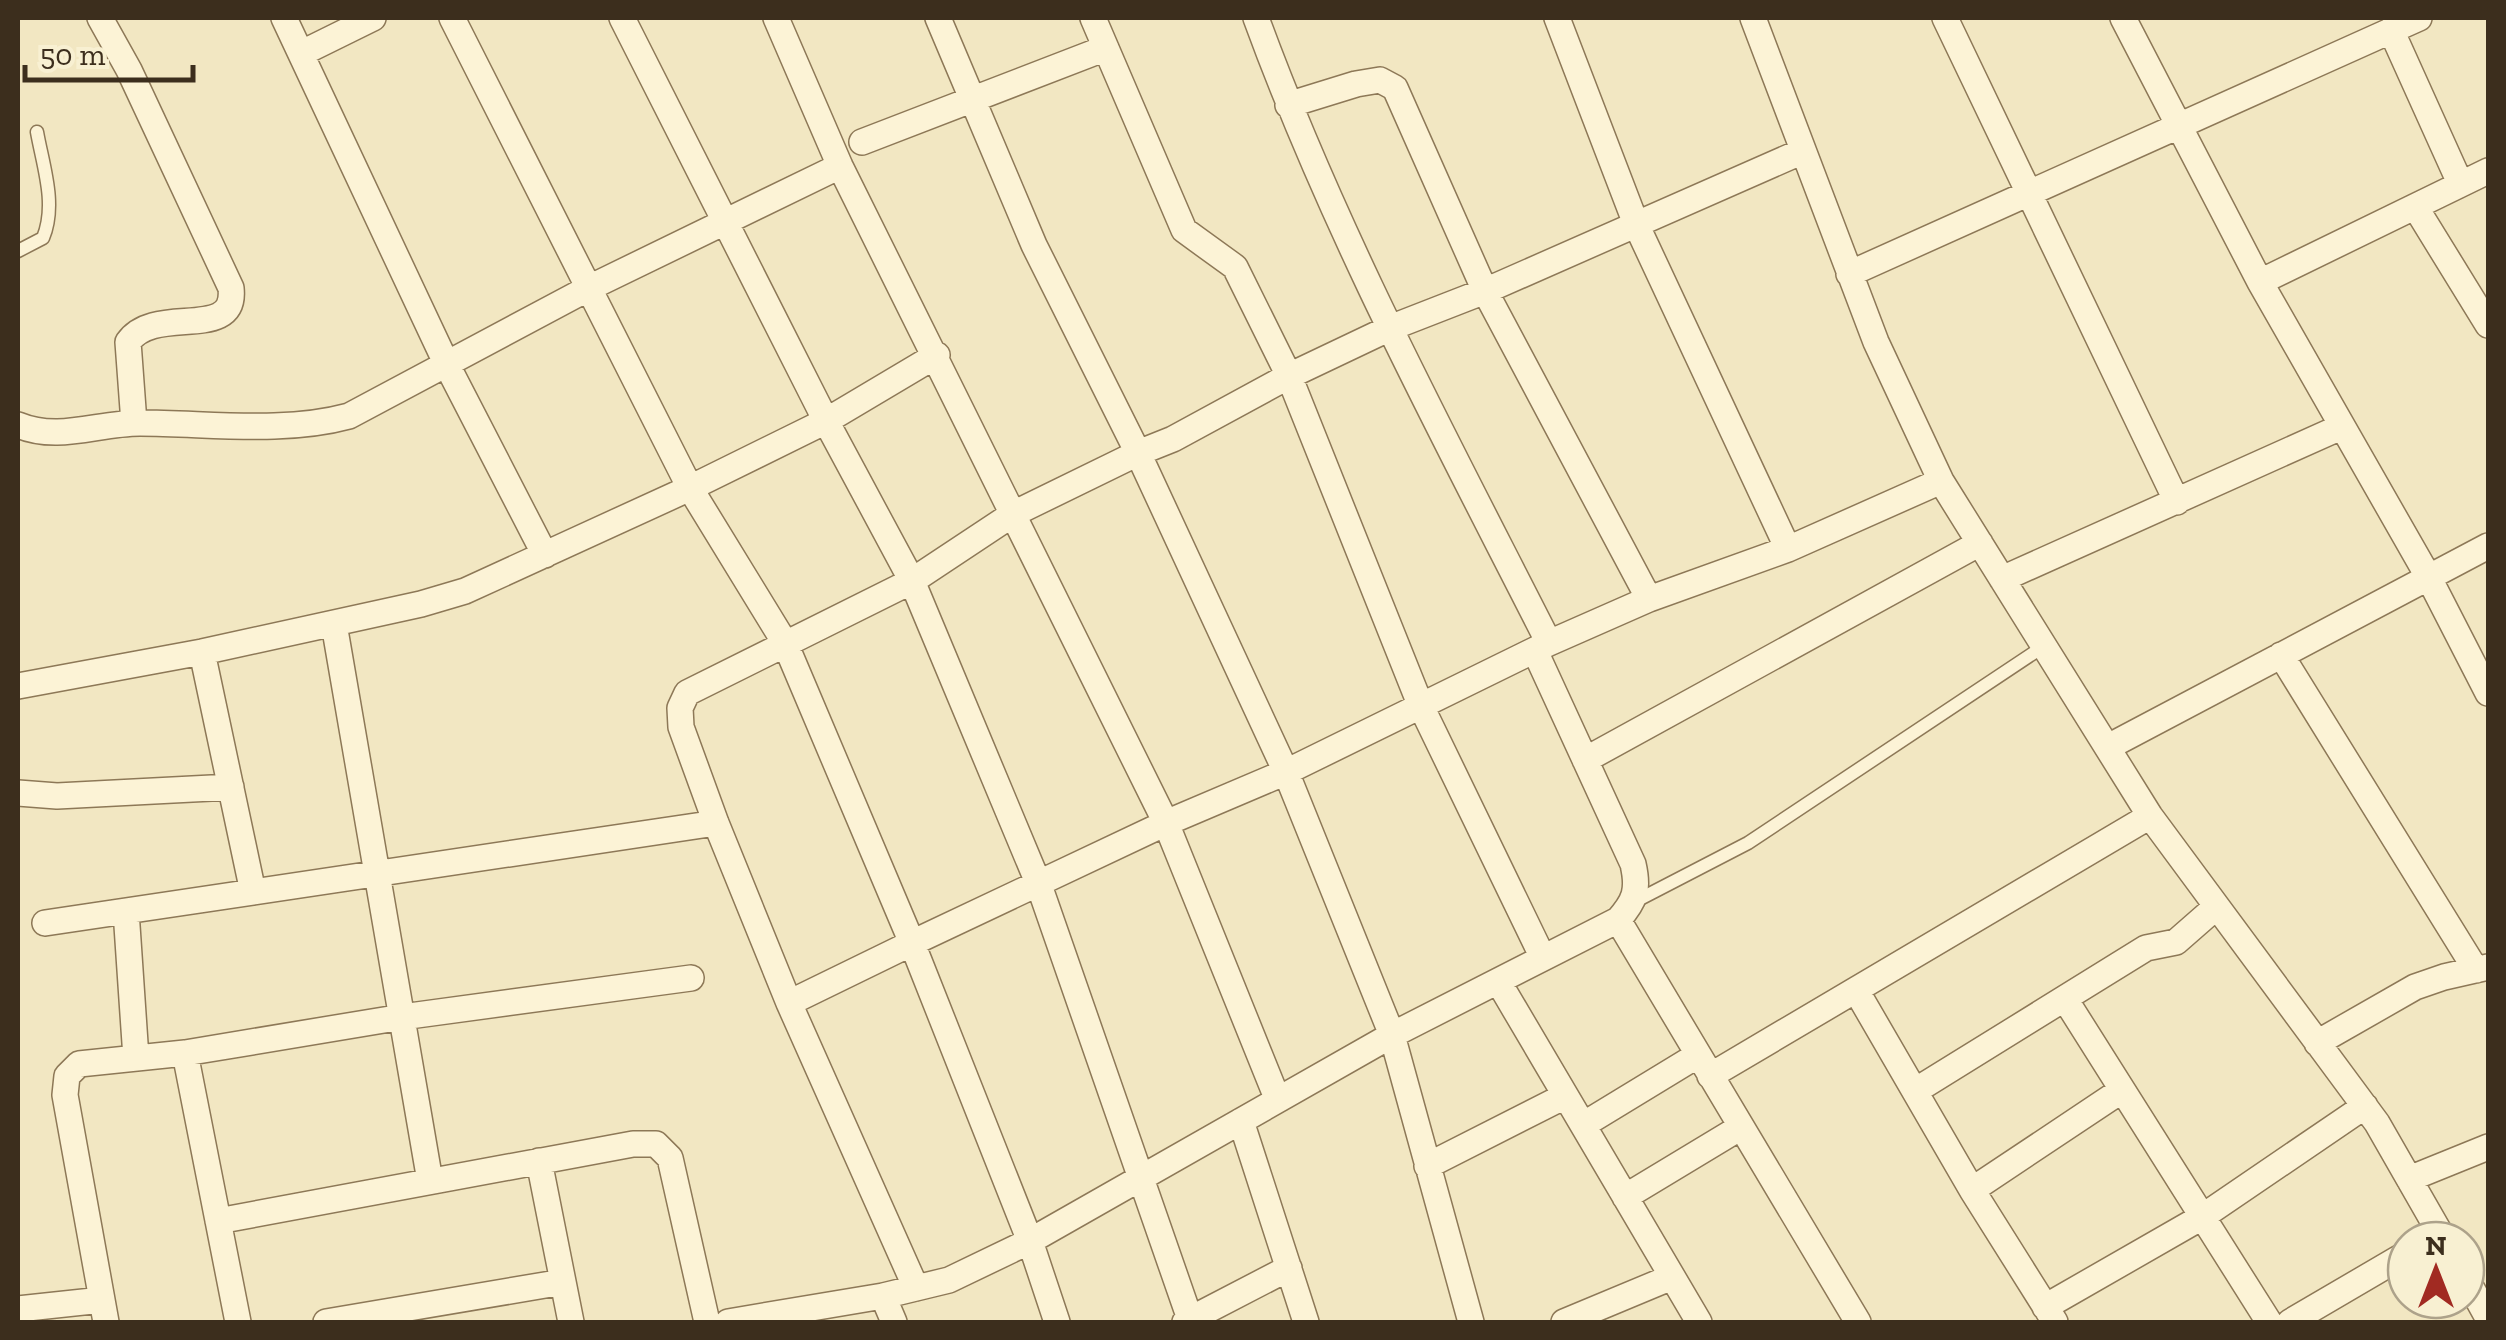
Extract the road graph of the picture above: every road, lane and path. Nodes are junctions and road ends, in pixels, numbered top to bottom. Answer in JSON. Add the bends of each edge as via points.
{"nodes":[{"id":1,"x":100,"y":18,"type":"edge"},
{"id":2,"x":284,"y":18,"type":"edge"},
{"id":3,"x":373,"y":18,"type":"edge"},
{"id":4,"x":452,"y":18,"type":"edge"},
{"id":5,"x":622,"y":18,"type":"edge"},
{"id":6,"x":776,"y":18,"type":"edge"},
{"id":7,"x":938,"y":18,"type":"edge"},
{"id":8,"x":1094,"y":18,"type":"edge"},
{"id":9,"x":1256,"y":18,"type":"edge"},
{"id":10,"x":1557,"y":18,"type":"edge"},
{"id":11,"x":1754,"y":18,"type":"edge"},
{"id":12,"x":1945,"y":18,"type":"edge"},
{"id":13,"x":2123,"y":18,"type":"edge"},
{"id":14,"x":2419,"y":18,"type":"edge"},
{"id":15,"x":2391,"y":30,"type":"junction"},
{"id":16,"x":1106,"y":48,"type":"junction"},
{"id":17,"x":302,"y":53,"type":"junction"},
{"id":18,"x":973,"y":101,"type":"junction"},
{"id":19,"x":1288,"y":106,"type":"junction"},
{"id":20,"x":2178,"y":126,"type":"junction"},
{"id":21,"x":37,"y":132,"type":"dead end"},
{"id":22,"x":862,"y":142,"type":"dead end"},
{"id":23,"x":1803,"y":151,"type":"junction"},
{"id":24,"x":840,"y":166,"type":"junction"},
{"id":25,"x":2488,"y":171,"type":"edge"},
{"id":26,"x":2460,"y":183,"type":"junction"},
{"id":27,"x":2029,"y":192,"type":"junction"},
{"id":28,"x":2416,"y":208,"type":"junction"},
{"id":29,"x":725,"y":223,"type":"junction"},
{"id":30,"x":1636,"y":224,"type":"junction"},
{"id":31,"x":18,"y":250,"type":"edge"},
{"id":32,"x":1849,"y":274,"type":"junction"},
{"id":33,"x":2260,"y":282,"type":"junction"},
{"id":34,"x":589,"y":288,"type":"junction"},
{"id":35,"x":1485,"y":291,"type":"junction"},
{"id":36,"x":2488,"y":325,"type":"edge"},
{"id":37,"x":1390,"y":328,"type":"junction"},
{"id":38,"x":936,"y":356,"type":"junction"},
{"id":39,"x":447,"y":366,"type":"junction"},
{"id":40,"x":1289,"y":376,"type":"junction"},
{"id":41,"x":826,"y":420,"type":"junction"},
{"id":42,"x":134,"y":423,"type":"junction"},
{"id":43,"x":18,"y":426,"type":"edge"},
{"id":44,"x":2341,"y":427,"type":"junction"},
{"id":45,"x":1138,"y":454,"type":"junction"},
{"id":46,"x":1941,"y":481,"type":"junction"},
{"id":47,"x":690,"y":488,"type":"junction"},
{"id":48,"x":2177,"y":502,"type":"junction"},
{"id":49,"x":1013,"y":514,"type":"junction"},
{"id":50,"x":1980,"y":543,"type":"junction"},
{"id":51,"x":2488,"y":546,"type":"edge"},
{"id":52,"x":1788,"y":549,"type":"junction"},
{"id":53,"x":545,"y":555,"type":"junction"},
{"id":54,"x":2428,"y":578,"type":"junction"},
{"id":55,"x":2002,"y":579,"type":"junction"},
{"id":56,"x":912,"y":582,"type":"junction"},
{"id":57,"x":1649,"y":599,"type":"junction"},
{"id":58,"x":334,"y":624,"type":"junction"},
{"id":59,"x":785,"y":643,"type":"junction"},
{"id":60,"x":2044,"y":646,"type":"junction"},
{"id":61,"x":1542,"y":647,"type":"junction"},
{"id":62,"x":202,"y":652,"type":"junction"},
{"id":63,"x":2281,"y":655,"type":"junction"},
{"id":64,"x":18,"y":686,"type":"edge"},
{"id":65,"x":2488,"y":693,"type":"edge"},
{"id":66,"x":1420,"y":704,"type":"junction"},
{"id":67,"x":2108,"y":747,"type":"junction"},
{"id":68,"x":1585,"y":760,"type":"junction"},
{"id":69,"x":1286,"y":772,"type":"junction"},
{"id":70,"x":230,"y":787,"type":"junction"},
{"id":71,"x":18,"y":793,"type":"edge"},
{"id":72,"x":2150,"y":816,"type":"junction"},
{"id":73,"x":1166,"y":822,"type":"junction"},
{"id":74,"x":716,"y":823,"type":"junction"},
{"id":75,"x":377,"y":874,"type":"junction"},
{"id":76,"x":1038,"y":885,"type":"junction"},
{"id":77,"x":253,"y":892,"type":"junction"},
{"id":78,"x":2216,"y":907,"type":"junction"},
{"id":79,"x":126,"y":911,"type":"junction"},
{"id":80,"x":1626,"y":911,"type":"junction"},
{"id":81,"x":44,"y":923,"type":"dead end"},
{"id":82,"x":912,"y":943,"type":"junction"},
{"id":83,"x":1543,"y":958,"type":"junction"},
{"id":84,"x":2482,"y":968,"type":"edge"},
{"id":85,"x":691,"y":978,"type":"dead end"},
{"id":86,"x":1498,"y":981,"type":"junction"},
{"id":87,"x":1856,"y":990,"type":"junction"},
{"id":88,"x":2065,"y":999,"type":"junction"},
{"id":89,"x":789,"y":1003,"type":"junction"},
{"id":90,"x":402,"y":1017,"type":"junction"},
{"id":91,"x":1392,"y":1035,"type":"junction"},
{"id":92,"x":2317,"y":1043,"type":"junction"},
{"id":93,"x":185,"y":1053,"type":"junction"},
{"id":94,"x":136,"y":1058,"type":"junction"},
{"id":95,"x":1704,"y":1066,"type":"junction"},
{"id":96,"x":2122,"y":1090,"type":"junction"},
{"id":97,"x":1915,"y":1092,"type":"junction"},
{"id":98,"x":1565,"y":1096,"type":"junction"},
{"id":99,"x":1277,"y":1098,"type":"junction"},
{"id":100,"x":2365,"y":1106,"type":"junction"},
{"id":101,"x":1242,"y":1121,"type":"junction"},
{"id":102,"x":1583,"y":1125,"type":"junction"},
{"id":103,"x":1741,"y":1127,"type":"junction"},
{"id":104,"x":2488,"y":1147,"type":"edge"},
{"id":105,"x":540,"y":1161,"type":"junction"},
{"id":106,"x":1427,"y":1166,"type":"junction"},
{"id":107,"x":1142,"y":1177,"type":"junction"},
{"id":108,"x":2410,"y":1179,"type":"junction"},
{"id":109,"x":430,"y":1181,"type":"junction"},
{"id":110,"x":1972,"y":1190,"type":"junction"},
{"id":111,"x":1625,"y":1197,"type":"junction"},
{"id":112,"x":2202,"y":1217,"type":"junction"},
{"id":113,"x":2429,"y":1220,"type":"edge"},
{"id":114,"x":218,"y":1221,"type":"junction"},
{"id":115,"x":1030,"y":1241,"type":"junction"},
{"id":116,"x":2386,"y":1266,"type":"edge"},
{"id":117,"x":1289,"y":1268,"type":"junction"},
{"id":118,"x":1672,"y":1277,"type":"junction"},
{"id":119,"x":563,"y":1282,"type":"junction"},
{"id":120,"x":916,"y":1288,"type":"junction"},
{"id":121,"x":883,"y":1296,"type":"junction"},
{"id":122,"x":18,"y":1309,"type":"edge"},
{"id":123,"x":104,"y":1312,"type":"edge"},
{"id":124,"x":2050,"y":1315,"type":"edge"},
{"id":125,"x":1851,"y":1320,"type":"edge"},
{"id":126,"x":238,"y":1322,"type":"edge"},
{"id":127,"x":326,"y":1322,"type":"edge"},
{"id":128,"x":570,"y":1322,"type":"edge"},
{"id":129,"x":707,"y":1322,"type":"edge"},
{"id":130,"x":728,"y":1322,"type":"edge"},
{"id":131,"x":894,"y":1322,"type":"edge"},
{"id":132,"x":1057,"y":1322,"type":"edge"},
{"id":133,"x":1189,"y":1322,"type":"edge"},
{"id":134,"x":1306,"y":1322,"type":"edge"},
{"id":135,"x":1471,"y":1322,"type":"edge"},
{"id":136,"x":1564,"y":1322,"type":"edge"},
{"id":137,"x":1699,"y":1322,"type":"edge"},
{"id":138,"x":2269,"y":1322,"type":"edge"},
{"id":139,"x":2290,"y":1322,"type":"edge"}],
"edges":[{"from":1,"to":42,"type":"street","via":[[224,271],[233,303],[217,317],[136,331],[128,342]]},
{"from":2,"to":17,"type":"street"},
{"from":3,"to":17,"type":"street"},
{"from":4,"to":34,"type":"street"},
{"from":5,"to":29,"type":"street"},
{"from":6,"to":24,"type":"street"},
{"from":7,"to":18,"type":"street"},
{"from":8,"to":16,"type":"street"},
{"from":9,"to":19,"type":"street"},
{"from":10,"to":30,"type":"street"},
{"from":11,"to":23,"type":"street"},
{"from":12,"to":27,"type":"street"},
{"from":13,"to":20,"type":"street"},
{"from":14,"to":15,"type":"street"},
{"from":15,"to":20,"type":"street"},
{"from":15,"to":26,"type":"street"},
{"from":16,"to":18,"type":"street"},
{"from":16,"to":40,"type":"street","via":[[1184,230],[1235,268]]},
{"from":17,"to":39,"type":"street"},
{"from":18,"to":22,"type":"street"},
{"from":18,"to":45,"type":"street","via":[[1034,245]]},
{"from":19,"to":35,"type":"street","via":[[1356,84],[1380,80],[1395,88]]},
{"from":19,"to":37,"type":"street"},
{"from":20,"to":27,"type":"street"},
{"from":20,"to":33,"type":"street"},
{"from":21,"to":31,"type":"lane","via":[[50,221],[43,238]]},
{"from":23,"to":30,"type":"street"},
{"from":23,"to":32,"type":"street"},
{"from":24,"to":29,"type":"street"},
{"from":24,"to":38,"type":"street"},
{"from":25,"to":26,"type":"street"},
{"from":26,"to":28,"type":"street"},
{"from":27,"to":32,"type":"street"},
{"from":27,"to":48,"type":"street"},
{"from":28,"to":33,"type":"street"},
{"from":28,"to":36,"type":"street"},
{"from":29,"to":34,"type":"street"},
{"from":29,"to":41,"type":"street"},
{"from":30,"to":35,"type":"street"},
{"from":30,"to":52,"type":"street"},
{"from":32,"to":46,"type":"street"},
{"from":33,"to":44,"type":"street"},
{"from":34,"to":39,"type":"street"},
{"from":34,"to":47,"type":"street"},
{"from":35,"to":37,"type":"street"},
{"from":35,"to":57,"type":"street"},
{"from":37,"to":40,"type":"street"},
{"from":37,"to":61,"type":"street"},
{"from":38,"to":41,"type":"street"},
{"from":38,"to":49,"type":"street"},
{"from":39,"to":42,"type":"street","via":[[328,422]]},
{"from":39,"to":53,"type":"street"},
{"from":40,"to":45,"type":"street"},
{"from":40,"to":66,"type":"street"},
{"from":41,"to":47,"type":"street"},
{"from":41,"to":56,"type":"street"},
{"from":42,"to":43,"type":"street","via":[[57,434]]},
{"from":44,"to":48,"type":"street"},
{"from":44,"to":54,"type":"street"},
{"from":45,"to":49,"type":"street"},
{"from":45,"to":69,"type":"street"},
{"from":46,"to":50,"type":"street"},
{"from":46,"to":52,"type":"street"},
{"from":47,"to":53,"type":"street"},
{"from":47,"to":59,"type":"street"},
{"from":48,"to":55,"type":"street"},
{"from":49,"to":56,"type":"street"},
{"from":49,"to":73,"type":"street"},
{"from":50,"to":55,"type":"street"},
{"from":50,"to":68,"type":"street"},
{"from":51,"to":54,"type":"street"},
{"from":52,"to":57,"type":"street"},
{"from":53,"to":58,"type":"street","via":[[465,591]]},
{"from":54,"to":63,"type":"street"},
{"from":54,"to":65,"type":"street"},
{"from":55,"to":60,"type":"street"},
{"from":56,"to":59,"type":"street"},
{"from":56,"to":76,"type":"street"},
{"from":57,"to":61,"type":"street"},
{"from":58,"to":62,"type":"street"},
{"from":58,"to":75,"type":"street"},
{"from":59,"to":74,"type":"street","via":[[687,694],[680,708],[681,728]]},
{"from":59,"to":82,"type":"street"},
{"from":60,"to":67,"type":"street"},
{"from":60,"to":80,"type":"lane","via":[[1748,842]]},
{"from":61,"to":66,"type":"street"},
{"from":61,"to":68,"type":"street"},
{"from":62,"to":64,"type":"street"},
{"from":62,"to":70,"type":"street"},
{"from":63,"to":67,"type":"street"},
{"from":63,"to":84,"type":"street"},
{"from":66,"to":69,"type":"street"},
{"from":66,"to":83,"type":"street"},
{"from":67,"to":72,"type":"street"},
{"from":68,"to":80,"type":"street","via":[[1633,864],[1638,884]]},
{"from":69,"to":73,"type":"street"},
{"from":69,"to":91,"type":"street"},
{"from":70,"to":71,"type":"street"},
{"from":70,"to":77,"type":"street"},
{"from":72,"to":78,"type":"street"},
{"from":72,"to":87,"type":"street"},
{"from":73,"to":76,"type":"street"},
{"from":73,"to":99,"type":"street"},
{"from":74,"to":75,"type":"street"},
{"from":74,"to":89,"type":"street"},
{"from":75,"to":77,"type":"street"},
{"from":75,"to":90,"type":"street"},
{"from":76,"to":82,"type":"street"},
{"from":76,"to":107,"type":"street"},
{"from":77,"to":79,"type":"street"},
{"from":78,"to":88,"type":"street","via":[[2176,942],[2146,948]]},
{"from":78,"to":92,"type":"street"},
{"from":79,"to":81,"type":"street"},
{"from":79,"to":94,"type":"street"},
{"from":80,"to":83,"type":"street"},
{"from":80,"to":95,"type":"street"},
{"from":82,"to":89,"type":"street"},
{"from":82,"to":115,"type":"street"},
{"from":83,"to":86,"type":"street"},
{"from":84,"to":92,"type":"street","via":[[2416,987]]},
{"from":85,"to":90,"type":"street"},
{"from":86,"to":91,"type":"street"},
{"from":86,"to":98,"type":"street"},
{"from":87,"to":95,"type":"street"},
{"from":87,"to":97,"type":"street"},
{"from":88,"to":96,"type":"street"},
{"from":88,"to":97,"type":"street"},
{"from":89,"to":120,"type":"street"},
{"from":90,"to":93,"type":"street"},
{"from":90,"to":109,"type":"street"},
{"from":91,"to":99,"type":"street"},
{"from":91,"to":106,"type":"street"},
{"from":92,"to":100,"type":"street"},
{"from":93,"to":94,"type":"street"},
{"from":93,"to":114,"type":"street"},
{"from":94,"to":123,"type":"street","via":[[79,1064],[66,1076]]},
{"from":95,"to":102,"type":"street"},
{"from":95,"to":103,"type":"street"},
{"from":96,"to":110,"type":"street"},
{"from":96,"to":112,"type":"street"},
{"from":97,"to":110,"type":"street"},
{"from":98,"to":102,"type":"street"},
{"from":98,"to":106,"type":"street"},
{"from":99,"to":101,"type":"street"},
{"from":100,"to":108,"type":"street"},
{"from":100,"to":112,"type":"street"},
{"from":101,"to":107,"type":"street"},
{"from":101,"to":117,"type":"street"},
{"from":102,"to":111,"type":"street"},
{"from":103,"to":111,"type":"street"},
{"from":103,"to":125,"type":"street"},
{"from":104,"to":108,"type":"street"},
{"from":105,"to":109,"type":"street"},
{"from":105,"to":119,"type":"street"},
{"from":105,"to":129,"type":"street","via":[[656,1144],[670,1158]]},
{"from":106,"to":135,"type":"street"},
{"from":107,"to":115,"type":"street"},
{"from":107,"to":133,"type":"street"},
{"from":108,"to":113,"type":"street"},
{"from":109,"to":114,"type":"street"},
{"from":110,"to":124,"type":"street"},
{"from":111,"to":118,"type":"street"},
{"from":112,"to":124,"type":"street"},
{"from":112,"to":138,"type":"street"},
{"from":114,"to":126,"type":"street"},
{"from":115,"to":120,"type":"street","via":[[949,1280]]},
{"from":115,"to":132,"type":"street"},
{"from":116,"to":139,"type":"street"},
{"from":117,"to":133,"type":"street"},
{"from":117,"to":134,"type":"street"},
{"from":118,"to":136,"type":"street"},
{"from":118,"to":137,"type":"street"},
{"from":119,"to":127,"type":"street"},
{"from":119,"to":128,"type":"street"},
{"from":120,"to":121,"type":"street"},
{"from":121,"to":130,"type":"street"},
{"from":121,"to":131,"type":"street"},
{"from":122,"to":123,"type":"street"}]}
